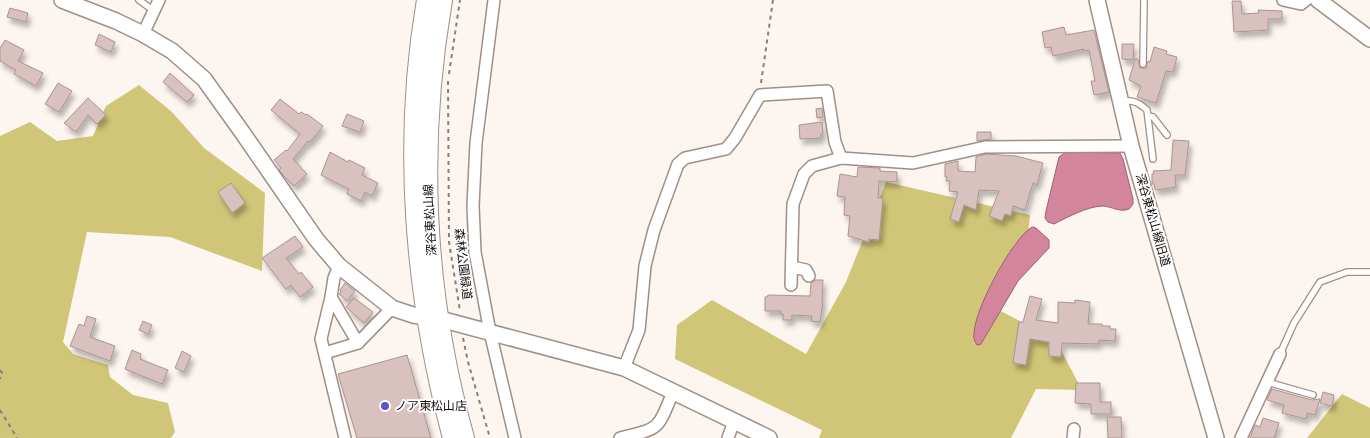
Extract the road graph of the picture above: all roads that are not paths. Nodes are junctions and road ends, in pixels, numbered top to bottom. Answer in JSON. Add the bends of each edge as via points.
{"nodes":[{"id":1,"x":62,"y":0,"type":"edge"},
{"id":2,"x":139,"y":0,"type":"edge"},
{"id":3,"x":426,"y":0,"type":"edge"},
{"id":4,"x":443,"y":0,"type":"edge"},
{"id":5,"x":494,"y":0,"type":"edge"},
{"id":6,"x":1097,"y":0,"type":"edge"},
{"id":7,"x":1144,"y":0,"type":"edge"},
{"id":8,"x":1283,"y":0,"type":"edge"},
{"id":9,"x":1306,"y":0,"type":"edge"},
{"id":10,"x":1318,"y":0,"type":"edge"},
{"id":11,"x":157,"y":5,"type":"edge"},
{"id":12,"x":143,"y":34,"type":"junction"},
{"id":13,"x":1370,"y":39,"type":"edge"},
{"id":14,"x":1143,"y":64,"type":"dead end"},
{"id":15,"x":1120,"y":102,"type":"junction"},
{"id":16,"x":1148,"y":116,"type":"junction"},
{"id":17,"x":1167,"y":135,"type":"dead end"},
{"id":18,"x":1131,"y":146,"type":"junction"},
{"id":19,"x":840,"y":158,"type":"junction"},
{"id":20,"x":1153,"y":159,"type":"dead end"},
{"id":21,"x":340,"y":266,"type":"junction"},
{"id":22,"x":792,"y":267,"type":"junction"},
{"id":23,"x":1370,"y":272,"type":"edge"},
{"id":24,"x":809,"y":276,"type":"dead end"},
{"id":25,"x":792,"y":286,"type":"dead end"},
{"id":26,"x":331,"y":297,"type":"junction"},
{"id":27,"x":392,"y":308,"type":"junction"},
{"id":28,"x":433,"y":318,"type":"junction"},
{"id":29,"x":490,"y":332,"type":"junction"},
{"id":30,"x":358,"y":343,"type":"junction"},
{"id":31,"x":325,"y":353,"type":"junction"},
{"id":32,"x":1280,"y":354,"type":"joint"},
{"id":33,"x":624,"y":368,"type":"junction"},
{"id":34,"x":1267,"y":382,"type":"junction"},
{"id":35,"x":673,"y":392,"type":"junction"},
{"id":36,"x":1312,"y":395,"type":"dead end"},
{"id":37,"x":734,"y":421,"type":"junction"},
{"id":38,"x":345,"y":438,"type":"edge"},
{"id":39,"x":452,"y":438,"type":"edge"},
{"id":40,"x":466,"y":438,"type":"edge"},
{"id":41,"x":515,"y":438,"type":"edge"},
{"id":42,"x":620,"y":438,"type":"edge"},
{"id":43,"x":728,"y":438,"type":"edge"},
{"id":44,"x":769,"y":438,"type":"edge"},
{"id":45,"x":1216,"y":438,"type":"edge"},
{"id":46,"x":1240,"y":438,"type":"edge"}],
"edges":[{"from":1,"to":12,"type":"street"},
{"from":2,"to":11,"type":"lane"},
{"from":3,"to":28,"type":"main road","name":"深谷東松山線","via":[[417,73],[414,207],[422,291]]},
{"from":4,"to":28,"type":"main road","name":"深谷東松山線","via":[[432,76],[428,158]]},
{"from":5,"to":29,"type":"street","via":[[476,143],[473,206],[475,252]]},
{"from":6,"to":15,"type":"street","name":"深谷東松山線旧道"},
{"from":7,"to":14,"type":"lane"},
{"from":8,"to":9,"type":"street","via":[[1301,4]]},
{"from":10,"to":13,"type":"street"},
{"from":11,"to":12,"type":"street"},
{"from":12,"to":21,"type":"street","via":[[172,51],[204,79],[316,240]]},
{"from":15,"to":16,"type":"lane","via":[[1129,100],[1140,104]]},
{"from":15,"to":18,"type":"street","name":"深谷東松山線旧道"},
{"from":16,"to":17,"type":"lane","via":[[1153,117]]},
{"from":16,"to":20,"type":"lane"},
{"from":18,"to":19,"type":"street","via":[[985,147],[913,163]]},
{"from":18,"to":45,"type":"street","name":"深谷東松山線旧道"},
{"from":19,"to":22,"type":"street","via":[[812,166],[800,181],[792,212]]},
{"from":19,"to":33,"type":"street","via":[[827,91],[760,95],[726,149],[685,158],[678,164],[654,230],[645,266],[639,330]]},
{"from":21,"to":26,"type":"street"},
{"from":21,"to":27,"type":"street"},
{"from":22,"to":24,"type":"street","via":[[806,270]]},
{"from":22,"to":25,"type":"street"},
{"from":23,"to":32,"type":"lane","via":[[1347,272],[1320,282],[1294,323]]},
{"from":26,"to":30,"type":"street"},
{"from":26,"to":31,"type":"street","via":[[321,339]]},
{"from":27,"to":28,"type":"street"},
{"from":27,"to":30,"type":"street"},
{"from":28,"to":29,"type":"street"},
{"from":28,"to":39,"type":"main road","name":"深谷東松山線","via":[[431,350]]},
{"from":28,"to":40,"type":"main road","name":"深谷東松山線"},
{"from":29,"to":33,"type":"street"},
{"from":29,"to":41,"type":"street"},
{"from":30,"to":31,"type":"street"},
{"from":31,"to":38,"type":"street"},
{"from":32,"to":34,"type":"street"},
{"from":33,"to":35,"type":"street"},
{"from":34,"to":36,"type":"lane"},
{"from":34,"to":46,"type":"street"},
{"from":35,"to":37,"type":"street"},
{"from":35,"to":42,"type":"street","via":[[657,426]]},
{"from":37,"to":43,"type":"street"},
{"from":37,"to":44,"type":"street"}]}
